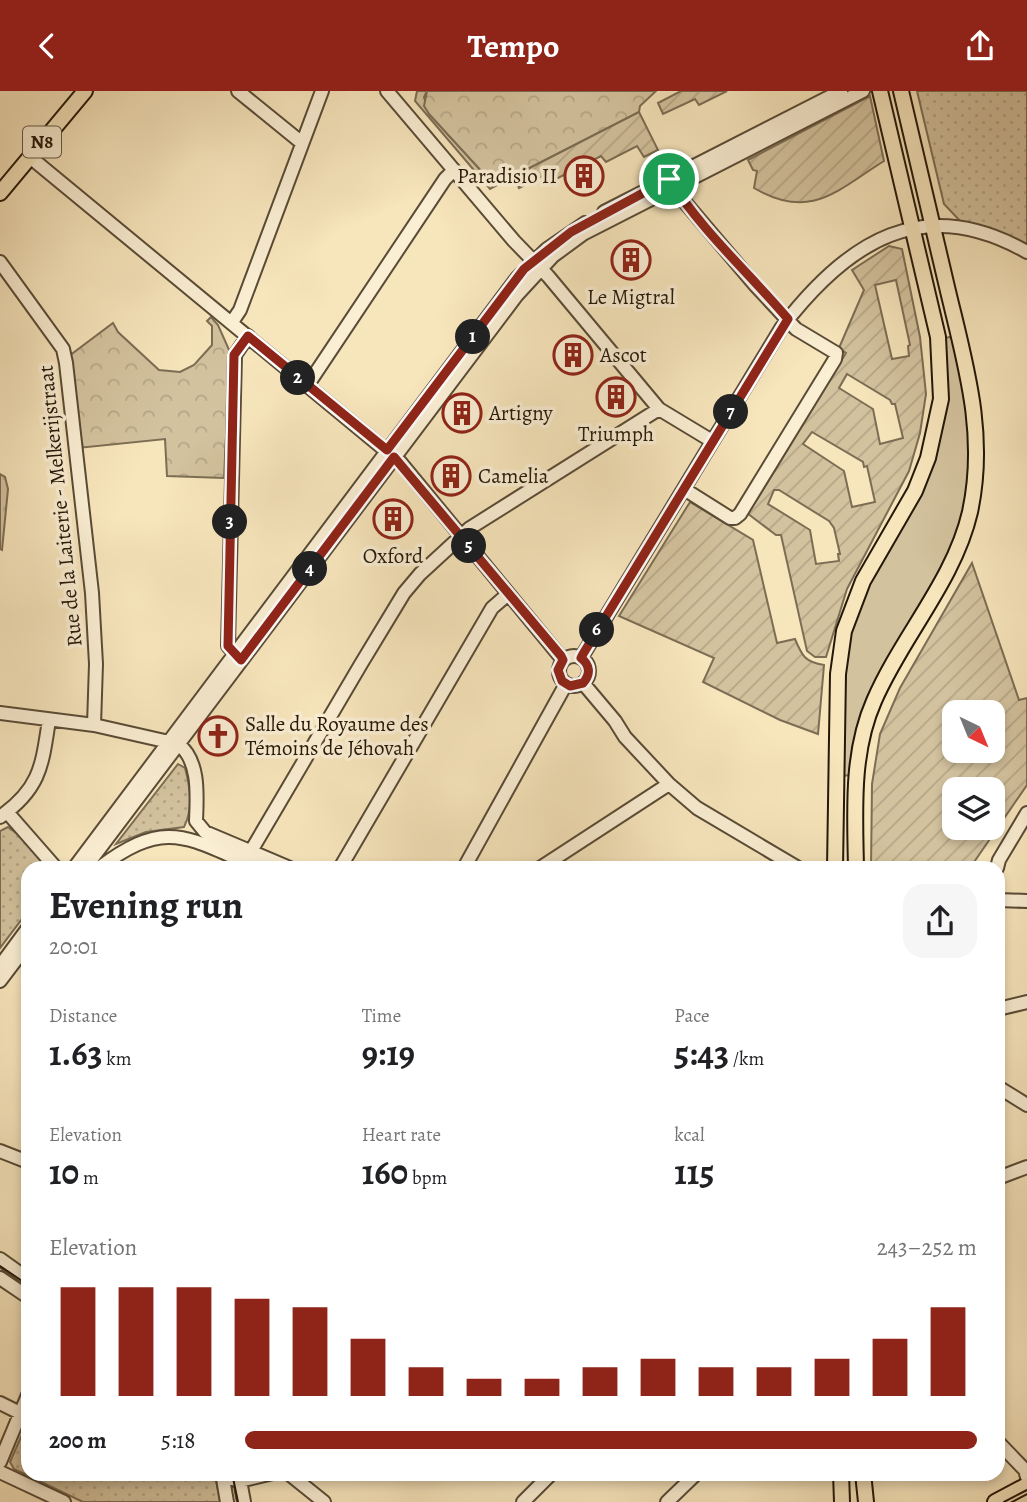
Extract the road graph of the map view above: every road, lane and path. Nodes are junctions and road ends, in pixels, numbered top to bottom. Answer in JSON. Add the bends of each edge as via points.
{"nodes":[{"id":1,"x":85,"y":91,"type":"edge"},
{"id":2,"x":238,"y":91,"type":"edge"},
{"id":3,"x":321,"y":91,"type":"edge"},
{"id":4,"x":841,"y":91,"type":"edge"},
{"id":5,"x":863,"y":91,"type":"edge"},
{"id":6,"x":880,"y":91,"type":"edge"},
{"id":7,"x":901,"y":91,"type":"edge"},
{"id":8,"x":390,"y":92,"type":"edge"},
{"id":9,"x":751,"y":142,"type":"junction"},
{"id":10,"x":302,"y":143,"type":"junction"},
{"id":11,"x":30,"y":157,"type":"junction"},
{"id":12,"x":454,"y":170,"type":"junction"},
{"id":13,"x":671,"y":183,"type":"junction"},
{"id":14,"x":0,"y":193,"type":"edge"},
{"id":15,"x":933,"y":226,"type":"junction"},
{"id":16,"x":913,"y":227,"type":"junction"},
{"id":17,"x":1027,"y":252,"type":"edge"},
{"id":18,"x":0,"y":261,"type":"edge"},
{"id":19,"x":537,"y":265,"type":"junction"},
{"id":20,"x":788,"y":319,"type":"junction"},
{"id":21,"x":232,"y":323,"type":"junction"},
{"id":22,"x":248,"y":336,"type":"junction"},
{"id":23,"x":307,"y":386,"type":"junction"},
{"id":24,"x":659,"y":409,"type":"junction"},
{"id":25,"x":712,"y":442,"type":"junction"},
{"id":26,"x":390,"y":454,"type":"junction"},
{"id":27,"x":684,"y":489,"type":"junction"},
{"id":28,"x":460,"y":536,"type":"junction"},
{"id":29,"x":509,"y":594,"type":"junction"},
{"id":30,"x":238,"y":657,"type":"junction"},
{"id":31,"x":581,"y":658,"type":"junction"},
{"id":32,"x":563,"y":660,"type":"junction"},
{"id":33,"x":583,"y":683,"type":"junction"},
{"id":34,"x":566,"y":684,"type":"junction"},
{"id":35,"x":0,"y":713,"type":"edge"},
{"id":36,"x":49,"y":720,"type":"junction"},
{"id":37,"x":94,"y":725,"type":"junction"},
{"id":38,"x":173,"y":743,"type":"junction"},
{"id":39,"x":668,"y":784,"type":"junction"},
{"id":40,"x":1027,"y":813,"type":"edge"},
{"id":41,"x":4,"y":814,"type":"edge"},
{"id":42,"x":196,"y":821,"type":"junction"},
{"id":43,"x":183,"y":838,"type":"junction"},
{"id":44,"x":49,"y":861,"type":"edge"},
{"id":45,"x":80,"y":861,"type":"edge"},
{"id":46,"x":90,"y":861,"type":"edge"},
{"id":47,"x":108,"y":861,"type":"edge"},
{"id":48,"x":246,"y":861,"type":"edge"},
{"id":49,"x":344,"y":861,"type":"edge"},
{"id":50,"x":468,"y":861,"type":"edge"},
{"id":51,"x":551,"y":861,"type":"edge"},
{"id":52,"x":786,"y":861,"type":"edge"},
{"id":53,"x":835,"y":861,"type":"edge"},
{"id":54,"x":856,"y":861,"type":"edge"},
{"id":55,"x":997,"y":861,"type":"edge"},
{"id":56,"x":1005,"y":900,"type":"edge"},
{"id":57,"x":1027,"y":901,"type":"edge"},
{"id":58,"x":21,"y":939,"type":"edge"},
{"id":59,"x":21,"y":950,"type":"edge"},
{"id":60,"x":6,"y":963,"type":"edge"},
{"id":61,"x":0,"y":981,"type":"edge"},
{"id":62,"x":1027,"y":1002,"type":"edge"},
{"id":63,"x":1005,"y":1007,"type":"edge"},
{"id":64,"x":1005,"y":1091,"type":"edge"},
{"id":65,"x":1027,"y":1105,"type":"edge"},
{"id":66,"x":0,"y":1151,"type":"edge"},
{"id":67,"x":21,"y":1158,"type":"edge"},
{"id":68,"x":1027,"y":1167,"type":"edge"},
{"id":69,"x":1005,"y":1175,"type":"edge"},
{"id":70,"x":0,"y":1259,"type":"edge"},
{"id":71,"x":21,"y":1274,"type":"edge"},
{"id":72,"x":0,"y":1277,"type":"edge"},
{"id":73,"x":21,"y":1292,"type":"edge"},
{"id":74,"x":0,"y":1403,"type":"edge"},
{"id":75,"x":20,"y":1413,"type":"joint"},
{"id":76,"x":1005,"y":1446,"type":"edge"},
{"id":77,"x":1023,"y":1457,"type":"edge"},
{"id":78,"x":0,"y":1462,"type":"edge"},
{"id":79,"x":0,"y":1472,"type":"edge"},
{"id":80,"x":1027,"y":1477,"type":"edge"},
{"id":81,"x":223,"y":1481,"type":"edge"},
{"id":82,"x":240,"y":1481,"type":"edge"},
{"id":83,"x":298,"y":1481,"type":"edge"},
{"id":84,"x":543,"y":1481,"type":"edge"},
{"id":85,"x":689,"y":1481,"type":"edge"},
{"id":86,"x":841,"y":1481,"type":"edge"},
{"id":87,"x":864,"y":1481,"type":"edge"},
{"id":88,"x":1027,"y":1485,"type":"edge"},
{"id":89,"x":1027,"y":1494,"type":"edge"},
{"id":90,"x":64,"y":1502,"type":"edge"},
{"id":91,"x":227,"y":1502,"type":"edge"},
{"id":92,"x":244,"y":1502,"type":"edge"},
{"id":93,"x":324,"y":1502,"type":"edge"},
{"id":94,"x":523,"y":1502,"type":"edge"},
{"id":95,"x":667,"y":1502,"type":"edge"},
{"id":96,"x":842,"y":1502,"type":"edge"},
{"id":97,"x":866,"y":1502,"type":"edge"},
{"id":98,"x":995,"y":1502,"type":"edge"},
{"id":99,"x":1011,"y":1502,"type":"edge"}],
"edges":[{"from":1,"to":11,"type":"main road","number":"N8"},
{"from":2,"to":10,"type":"street"},
{"from":3,"to":10,"type":"street"},
{"from":4,"to":9,"type":"street"},
{"from":5,"to":9,"type":"street"},
{"from":6,"to":16,"type":"main road"},
{"from":7,"to":15,"type":"main road"},
{"from":8,"to":12,"type":"street"},
{"from":9,"to":13,"type":"street"},
{"from":10,"to":21,"type":"street"},
{"from":11,"to":14,"type":"main road","number":"N8"},
{"from":11,"to":21,"type":"street"},
{"from":12,"to":19,"type":"street"},
{"from":12,"to":23,"type":"street"},
{"from":13,"to":19,"type":"street","via":[[591,219],[547,249]]},
{"from":13,"to":20,"type":"street"},
{"from":15,"to":16,"type":"street"},
{"from":15,"to":17,"type":"street","via":[[983,233]]},
{"from":15,"to":54,"type":"main road","via":[[974,410],[976,481],[957,549],[883,681],[865,727],[856,774]]},
{"from":16,"to":20,"type":"street","via":[[857,252]]},
{"from":16,"to":53,"type":"main road","via":[[938,337],[941,399],[928,458],[915,491],[863,581],[845,631],[838,674]]},
{"from":18,"to":37,"type":"street","name":"Rue de la Laiterie - Melkerijstraat","via":[[63,349],[66,363],[92,593]]},
{"from":19,"to":24,"type":"street"},
{"from":19,"to":26,"type":"street","via":[[517,278]]},
{"from":20,"to":25,"type":"street"},
{"from":20,"to":27,"type":"street","via":[[796,329],[836,353],[764,477],[735,518]]},
{"from":21,"to":22,"type":"street"},
{"from":22,"to":23,"type":"street"},
{"from":22,"to":30,"type":"street","via":[[234,355],[228,646]]},
{"from":23,"to":26,"type":"street"},
{"from":24,"to":25,"type":"street"},
{"from":24,"to":28,"type":"street"},
{"from":25,"to":27,"type":"street"},
{"from":26,"to":28,"type":"street"},
{"from":26,"to":30,"type":"street"},
{"from":27,"to":31,"type":"street"},
{"from":28,"to":29,"type":"street"},
{"from":28,"to":48,"type":"street","via":[[404,593]]},
{"from":29,"to":32,"type":"street"},
{"from":29,"to":49,"type":"street","via":[[492,608]]},
{"from":30,"to":38,"type":"street"},
{"from":31,"to":32,"type":"street"},
{"from":31,"to":33,"type":"street","via":[[589,667]]},
{"from":32,"to":34,"type":"street","via":[[558,670]]},
{"from":33,"to":34,"type":"street"},
{"from":33,"to":39,"type":"street"},
{"from":34,"to":50,"type":"street"},
{"from":35,"to":36,"type":"street"},
{"from":36,"to":37,"type":"street"},
{"from":36,"to":41,"type":"street","via":[[45,754],[34,782]]},
{"from":37,"to":38,"type":"street"},
{"from":38,"to":42,"type":"street","via":[[186,750],[195,776]]},
{"from":38,"to":45,"type":"street"},
{"from":38,"to":46,"type":"street"},
{"from":39,"to":51,"type":"street"},
{"from":39,"to":52,"type":"street","via":[[697,808]]},
{"from":40,"to":55,"type":"street"},
{"from":41,"to":44,"type":"street"},
{"from":42,"to":43,"type":"street"},
{"from":42,"to":48,"type":"street"},
{"from":43,"to":47,"type":"street","via":[[141,842]]},
{"from":43,"to":48,"type":"street"},
{"from":56,"to":57,"type":"street"},
{"from":58,"to":60,"type":"street"},
{"from":59,"to":60,"type":"street"},
{"from":60,"to":61,"type":"street"},
{"from":62,"to":63,"type":"street"},
{"from":64,"to":65,"type":"street"},
{"from":66,"to":67,"type":"street"},
{"from":68,"to":69,"type":"street"},
{"from":70,"to":71,"type":"street"},
{"from":72,"to":73,"type":"street"},
{"from":74,"to":75,"type":"street"},
{"from":75,"to":78,"type":"street"},
{"from":76,"to":77,"type":"street"},
{"from":77,"to":80,"type":"street"},
{"from":79,"to":90,"type":"street"},
{"from":81,"to":91,"type":"street"},
{"from":82,"to":92,"type":"street"},
{"from":83,"to":93,"type":"street"},
{"from":84,"to":94,"type":"street"},
{"from":85,"to":95,"type":"street"},
{"from":86,"to":96,"type":"main road"},
{"from":87,"to":97,"type":"main road"},
{"from":88,"to":98,"type":"main road"},
{"from":89,"to":99,"type":"main road"}]}
